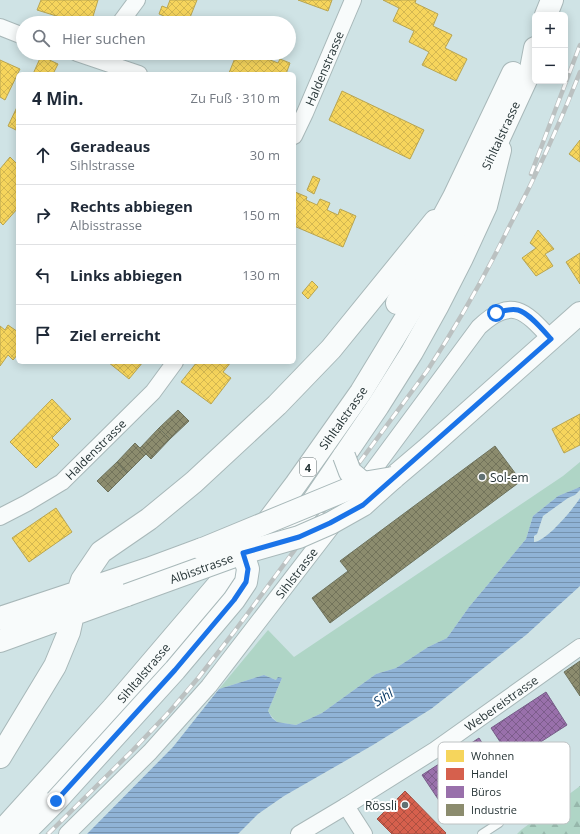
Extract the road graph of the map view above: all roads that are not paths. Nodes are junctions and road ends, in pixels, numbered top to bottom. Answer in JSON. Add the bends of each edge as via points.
{"nodes":[{"id":1,"x":137,"y":0,"type":"edge"},
{"id":2,"x":353,"y":0,"type":"edge"},
{"id":3,"x":552,"y":0,"type":"edge"},
{"id":4,"x":547,"y":12,"type":"edge"},
{"id":5,"x":125,"y":16,"type":"edge"},
{"id":6,"x":0,"y":27,"type":"edge"},
{"id":7,"x":16,"y":33,"type":"edge"},
{"id":8,"x":532,"y":45,"type":"edge"},
{"id":9,"x":110,"y":60,"type":"edge"},
{"id":10,"x":532,"y":64,"type":"edge"},
{"id":11,"x":135,"y":72,"type":"edge"},
{"id":12,"x":507,"y":124,"type":"junction"},
{"id":13,"x":296,"y":129,"type":"edge"},
{"id":14,"x":454,"y":197,"type":"junction"},
{"id":15,"x":578,"y":321,"type":"edge"},
{"id":16,"x":551,"y":339,"type":"junction"},
{"id":17,"x":174,"y":364,"type":"edge"},
{"id":18,"x":344,"y":456,"type":"junction"},
{"id":19,"x":393,"y":478,"type":"junction"},
{"id":20,"x":363,"y":483,"type":"junction"},
{"id":21,"x":310,"y":506,"type":"junction"},
{"id":22,"x":0,"y":517,"type":"edge"},
{"id":23,"x":274,"y":543,"type":"junction"},
{"id":24,"x":202,"y":549,"type":"junction"},
{"id":25,"x":243,"y":553,"type":"junction"},
{"id":26,"x":78,"y":592,"type":"junction"},
{"id":27,"x":72,"y":615,"type":"junction"},
{"id":28,"x":0,"y":618,"type":"edge"},
{"id":29,"x":0,"y":642,"type":"edge"},
{"id":30,"x":580,"y":647,"type":"edge"},
{"id":31,"x":446,"y":742,"type":"edge"},
{"id":32,"x":438,"y":748,"type":"edge"},
{"id":33,"x":0,"y":757,"type":"edge"},
{"id":34,"x":346,"y":806,"type":"junction"},
{"id":35,"x":0,"y":811,"type":"edge"},
{"id":36,"x":497,"y":824,"type":"edge"},
{"id":37,"x":0,"y":833,"type":"edge"},
{"id":38,"x":22,"y":834,"type":"edge"},
{"id":39,"x":67,"y":834,"type":"edge"},
{"id":40,"x":299,"y":834,"type":"edge"},
{"id":41,"x":364,"y":834,"type":"edge"},
{"id":42,"x":482,"y":834,"type":"edge"}],
"edges":[{"from":1,"to":5,"type":"street"},
{"from":2,"to":13,"type":"street","name":"Haldenstrasse"},
{"from":3,"to":4,"type":"main road"},
{"from":6,"to":7,"type":"street"},
{"from":8,"to":14,"type":"main road","name":"Sihltalstrasse","number":"4","via":[[518,63]]},
{"from":9,"to":11,"type":"street"},
{"from":10,"to":12,"type":"main road","name":"Sihltalstrasse","number":"4"},
{"from":12,"to":18,"type":"main road","via":[[486,206],[462,258],[408,358]]},
{"from":12,"to":37,"type":"main road","name":"Sihltalstrasse","number":"4","via":[[420,295],[361,392],[296,484],[235,565],[113,708]]},
{"from":14,"to":26,"type":"main road","via":[[331,349],[277,405],[194,482],[101,552],[82,580]]},
{"from":14,"to":35,"type":"main road","name":"Sihltalstrasse","number":"4","via":[[374,342],[284,476],[219,561],[170,619]]},
{"from":15,"to":16,"type":"main road","name":"Albisstrasse"},
{"from":16,"to":19,"type":"main road","name":"Albisstrasse"},
{"from":16,"to":39,"type":"street","name":"Sihlstrasse","via":[[524,313],[517,310],[496,313],[479,327],[320,544],[209,686],[150,752]]},
{"from":17,"to":22,"type":"street","name":"Haldenstrasse","via":[[153,392],[62,482]]},
{"from":18,"to":20,"type":"main road","bridge":true,"via":[[350,472]]},
{"from":18,"to":21,"type":"main road","bridge":true},
{"from":19,"to":20,"type":"main road","name":"Albisstrasse","bridge":true},
{"from":19,"to":23,"type":"main road","name":"Albisstrasse","bridge":true,"via":[[356,509],[299,537]]},
{"from":20,"to":21,"type":"main road","name":"Albisstrasse","bridge":true},
{"from":21,"to":23,"type":"main road"},
{"from":21,"to":24,"type":"main road","name":"Albisstrasse","bridge":true},
{"from":23,"to":25,"type":"main road","name":"Albisstrasse","bridge":true},
{"from":24,"to":25,"type":"main road","bridge":true},
{"from":24,"to":26,"type":"main road","name":"Albisstrasse"},
{"from":25,"to":27,"type":"main road","name":"Albisstrasse","bridge":true},
{"from":25,"to":38,"type":"main road","bridge":true,"via":[[248,569],[246,582],[234,600],[175,670],[56,801]]},
{"from":26,"to":27,"type":"main road"},
{"from":26,"to":28,"type":"main road","name":"Albisstrasse"},
{"from":27,"to":29,"type":"main road","name":"Albisstrasse"},
{"from":27,"to":33,"type":"main road","via":[[69,632],[56,666]]},
{"from":30,"to":31,"type":"street","name":"Webereistrasse"},
{"from":32,"to":34,"type":"street","name":"Webereistrasse"},
{"from":34,"to":40,"type":"street","name":"Webereistrasse"},
{"from":34,"to":41,"type":"street"},
{"from":36,"to":42,"type":"lane"}]}
